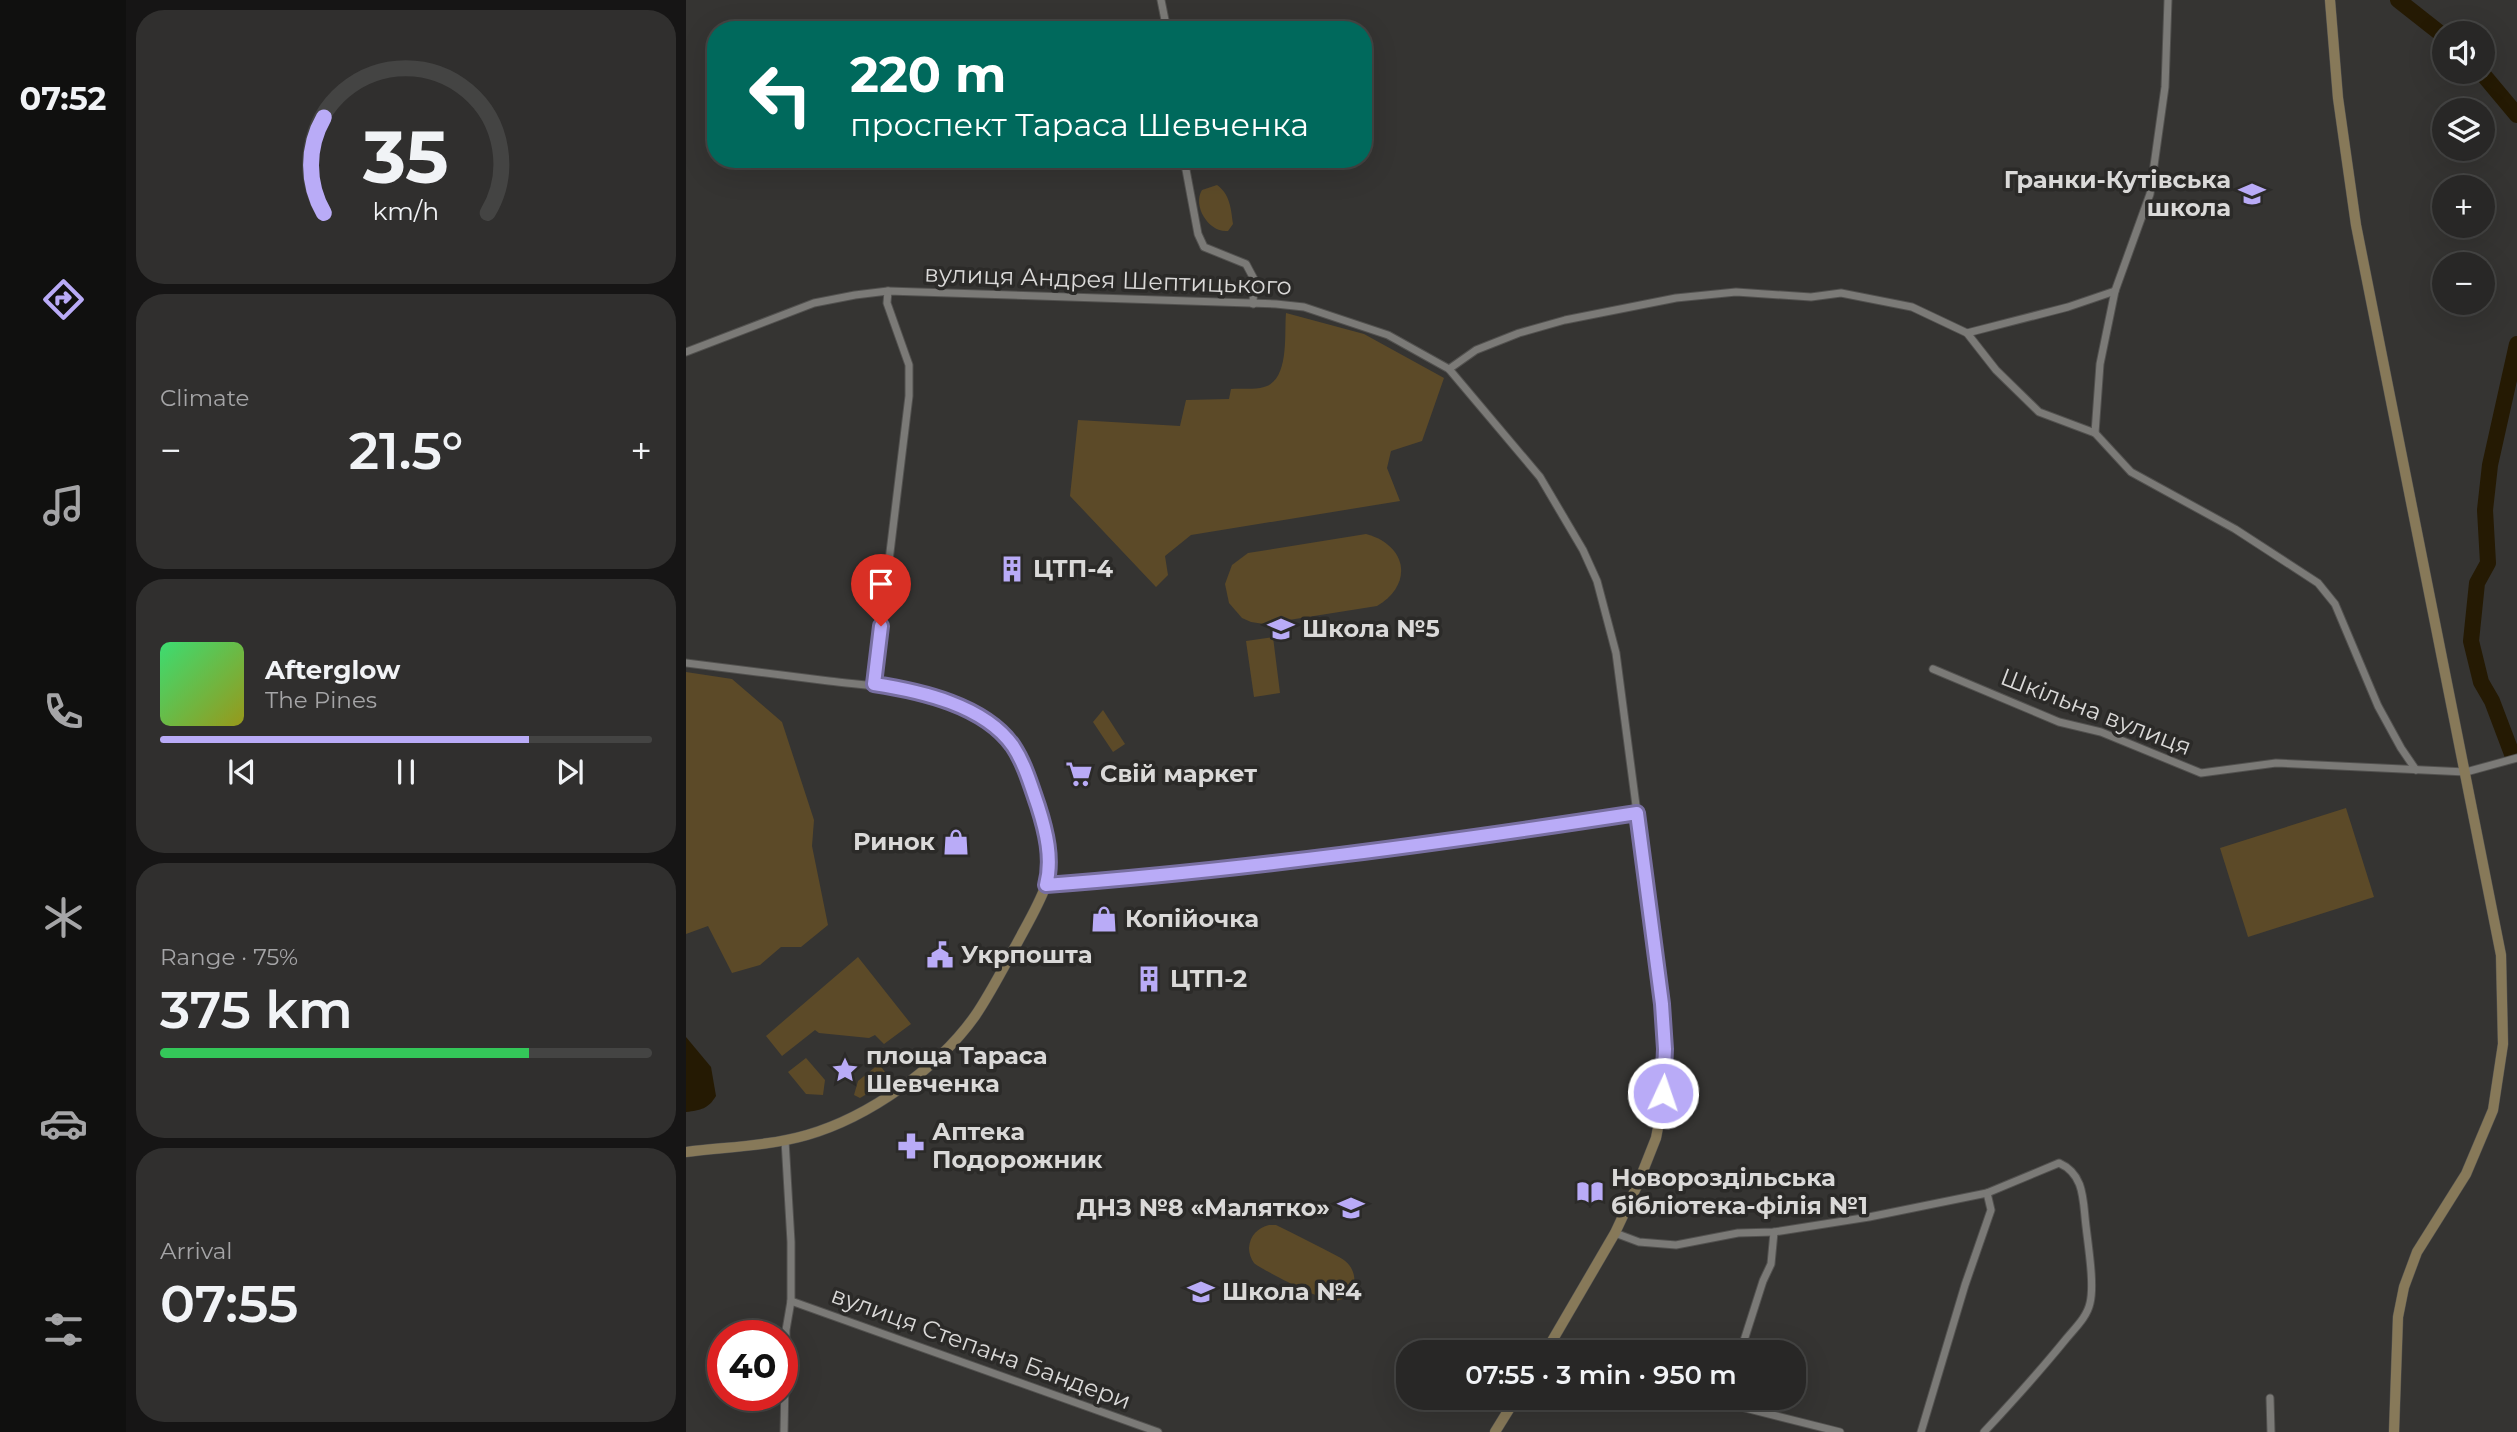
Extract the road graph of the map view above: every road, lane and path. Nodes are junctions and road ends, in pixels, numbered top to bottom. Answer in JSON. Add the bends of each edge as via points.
{"nodes":[{"id":1,"x":1161,"y":0,"type":"edge"},
{"id":2,"x":2168,"y":0,"type":"edge"},
{"id":3,"x":2330,"y":1,"type":"edge"},
{"id":4,"x":1165,"y":21,"type":"edge"},
{"id":5,"x":1186,"y":168,"type":"edge"},
{"id":6,"x":888,"y":291,"type":"junction"},
{"id":7,"x":2115,"y":291,"type":"junction"},
{"id":8,"x":1253,"y":304,"type":"junction"},
{"id":9,"x":1967,"y":333,"type":"junction"},
{"id":10,"x":686,"y":352,"type":"edge"},
{"id":11,"x":1450,"y":369,"type":"junction"},
{"id":12,"x":2095,"y":433,"type":"junction"},
{"id":13,"x":686,"y":663,"type":"edge"},
{"id":14,"x":1933,"y":669,"type":"dead end"},
{"id":15,"x":874,"y":684,"type":"junction"},
{"id":16,"x":2517,"y":758,"type":"edge"},
{"id":17,"x":2416,"y":770,"type":"junction"},
{"id":18,"x":2466,"y":772,"type":"junction"},
{"id":19,"x":1637,"y":813,"type":"junction"},
{"id":20,"x":1046,"y":885,"type":"junction"},
{"id":21,"x":785,"y":1140,"type":"junction"},
{"id":22,"x":686,"y":1152,"type":"edge"},
{"id":23,"x":1987,"y":1193,"type":"junction"},
{"id":24,"x":1774,"y":1231,"type":"junction"},
{"id":25,"x":1615,"y":1233,"type":"junction"},
{"id":26,"x":791,"y":1301,"type":"junction"},
{"id":27,"x":1556,"y":1340,"type":"edge"},
{"id":28,"x":1744,"y":1340,"type":"edge"},
{"id":29,"x":2270,"y":1398,"type":"dead end"},
{"id":30,"x":1509,"y":1410,"type":"edge"},
{"id":31,"x":1758,"y":1410,"type":"edge"},
{"id":32,"x":784,"y":1432,"type":"edge"},
{"id":33,"x":1158,"y":1432,"type":"edge"},
{"id":34,"x":1495,"y":1432,"type":"edge"},
{"id":35,"x":1840,"y":1432,"type":"edge"},
{"id":36,"x":1920,"y":1432,"type":"edge"},
{"id":37,"x":1984,"y":1432,"type":"edge"},
{"id":38,"x":2271,"y":1432,"type":"edge"},
{"id":39,"x":2394,"y":1432,"type":"edge"}],
"edges":[{"from":1,"to":4,"type":"street"},
{"from":2,"to":7,"type":"street","via":[[2165,88],[2150,194]]},
{"from":3,"to":18,"type":"street","via":[[2356,225]]},
{"from":5,"to":8,"type":"street","via":[[1204,247],[1246,264],[1254,279]]},
{"from":6,"to":8,"type":"street","name":"вулиця Андрея Шептицького"},
{"from":6,"to":10,"type":"street","name":"вулиця Андрея Шептицького","via":[[814,303]]},
{"from":6,"to":15,"type":"street","via":[[887,303],[909,365],[909,397]]},
{"from":7,"to":9,"type":"street"},
{"from":7,"to":12,"type":"street","via":[[2100,364]]},
{"from":8,"to":11,"type":"street","name":"вулиця Андрея Шептицького","via":[[1304,307],[1388,335]]},
{"from":9,"to":11,"type":"street","via":[[1912,307],[1841,293],[1811,298],[1735,292],[1676,298],[1565,320],[1476,350]]},
{"from":9,"to":12,"type":"street","via":[[2039,412]]},
{"from":11,"to":19,"type":"street","name":"вулиця Андрея Шептицького","via":[[1540,477],[1597,581],[1616,653]]},
{"from":12,"to":17,"type":"street","via":[[2131,472],[2235,529],[2318,583],[2334,604],[2378,706]]},
{"from":13,"to":15,"type":"street"},
{"from":14,"to":17,"type":"street","name":"Шкільна вулиця","via":[[2059,722],[2101,732],[2200,773],[2276,763]]},
{"from":15,"to":20,"type":"street","via":[[940,699],[1003,734],[1024,767],[1040,815],[1050,866]]},
{"from":16,"to":18,"type":"street","name":"Шкільна вулиця"},
{"from":17,"to":18,"type":"street","name":"Шкільна вулиця"},
{"from":18,"to":39,"type":"street","via":[[2501,954],[2503,1044],[2493,1110],[2466,1174],[2417,1252],[2404,1287],[2398,1317]]},
{"from":19,"to":20,"type":"street","via":[[1160,877]]},
{"from":19,"to":25,"type":"street","via":[[1662,1004],[1665,1074],[1656,1138]]},
{"from":20,"to":21,"type":"street","via":[[991,990],[944,1051],[913,1079],[874,1104],[835,1125]]},
{"from":21,"to":22,"type":"street"},
{"from":21,"to":26,"type":"street"},
{"from":23,"to":24,"type":"street"},
{"from":23,"to":36,"type":"street","via":[[1991,1210]]},
{"from":23,"to":37,"type":"street","via":[[2059,1163],[2072,1171],[2081,1187],[2091,1288],[2083,1318]]},
{"from":24,"to":25,"type":"street","via":[[1676,1245],[1656,1245]]},
{"from":24,"to":28,"type":"street","via":[[1771,1264]]},
{"from":25,"to":27,"type":"street"},
{"from":26,"to":32,"type":"street"},
{"from":26,"to":33,"type":"street","name":"вулиця Степана Бандери"},
{"from":29,"to":38,"type":"street"},
{"from":30,"to":34,"type":"street"},
{"from":31,"to":35,"type":"street"}]}
